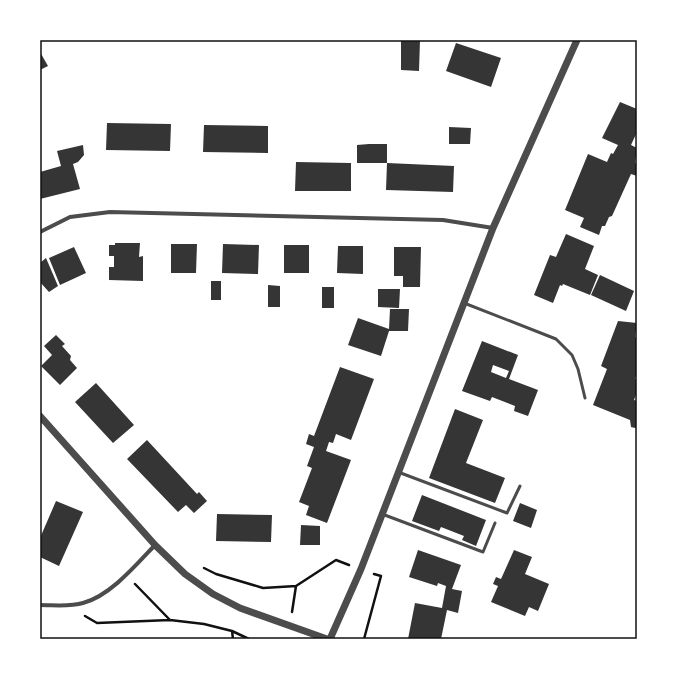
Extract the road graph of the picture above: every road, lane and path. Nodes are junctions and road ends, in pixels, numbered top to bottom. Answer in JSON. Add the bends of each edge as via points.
{"nodes":[{"id":1,"x":577,"y":40,"type":"edge"},
{"id":2,"x":493,"y":228,"type":"junction"},
{"id":3,"x":40,"y":232,"type":"edge"},
{"id":4,"x":464,"y":303,"type":"junction"},
{"id":5,"x":585,"y":398,"type":"dead end"},
{"id":6,"x":40,"y":416,"type":"edge"},
{"id":7,"x":398,"y":472,"type":"junction"},
{"id":8,"x":520,"y":486,"type":"dead end"},
{"id":9,"x":382,"y":514,"type":"junction"},
{"id":10,"x":495,"y":523,"type":"dead end"},
{"id":11,"x":155,"y":545,"type":"junction"},
{"id":12,"x":185,"y":574,"type":"junction"},
{"id":13,"x":126,"y":575,"type":"junction"},
{"id":14,"x":296,"y":586,"type":"dead end"},
{"id":15,"x":40,"y":605,"type":"edge"},
{"id":16,"x":64,"y":605,"type":"junction"},
{"id":17,"x":170,"y":620,"type":"junction"},
{"id":18,"x":232,"y":631,"type":"junction"},
{"id":19,"x":233,"y":639,"type":"edge"},
{"id":20,"x":249,"y":639,"type":"edge"},
{"id":21,"x":327,"y":639,"type":"edge"},
{"id":22,"x":330,"y":639,"type":"edge"}],
"edges":[{"from":1,"to":2,"type":"street"},
{"from":2,"to":3,"type":"street","via":[[443,220],[110,212],[70,217]]},
{"from":2,"to":4,"type":"street"},
{"from":4,"to":5,"type":"lane","via":[[556,339],[572,355]]},
{"from":4,"to":7,"type":"street"},
{"from":6,"to":11,"type":"street"},
{"from":7,"to":8,"type":"lane","via":[[508,513]]},
{"from":7,"to":9,"type":"street"},
{"from":9,"to":10,"type":"lane","via":[[483,552]]},
{"from":9,"to":22,"type":"street"},
{"from":11,"to":12,"type":"street"},
{"from":11,"to":13,"type":"street"},
{"from":12,"to":14,"type":"path","via":[[195,563],[216,574],[263,588]]},
{"from":12,"to":21,"type":"street","via":[[213,594],[240,608]]},
{"from":13,"to":16,"type":"street","via":[[99,596],[84,603]]},
{"from":13,"to":17,"type":"path"},
{"from":15,"to":16,"type":"street"},
{"from":16,"to":17,"type":"path","via":[[97,623]]},
{"from":17,"to":18,"type":"path","via":[[204,624]]},
{"from":18,"to":19,"type":"path"},
{"from":18,"to":20,"type":"path"}]}
